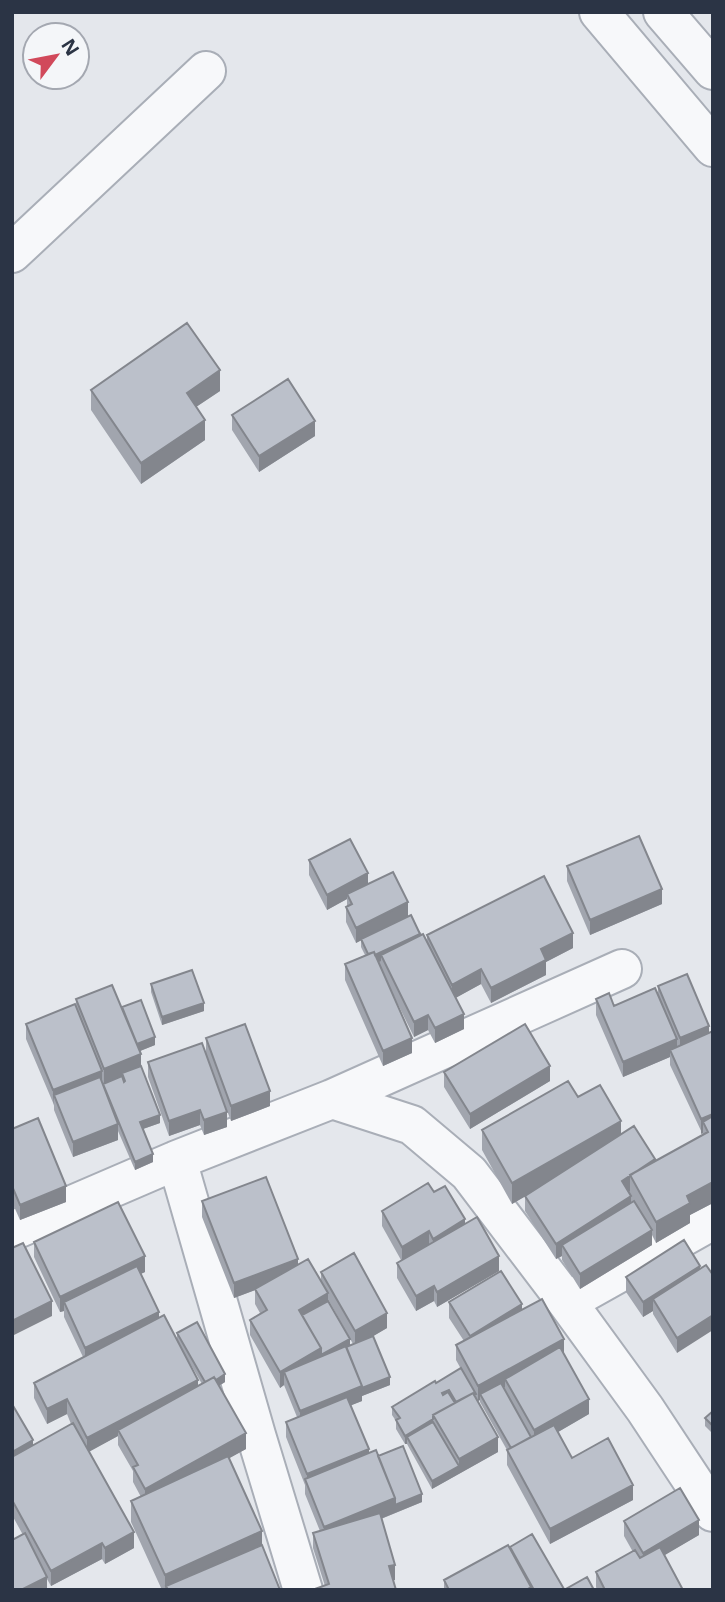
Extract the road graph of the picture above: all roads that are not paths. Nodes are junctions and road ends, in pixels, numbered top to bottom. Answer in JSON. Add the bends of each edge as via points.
{"nodes":[{"id":1,"x":599,"y":12,"type":"edge"},
{"id":2,"x":663,"y":12,"type":"edge"},
{"id":3,"x":713,"y":70,"type":"edge"},
{"id":4,"x":206,"y":71,"type":"dead end"},
{"id":5,"x":713,"y":147,"type":"edge"},
{"id":6,"x":12,"y":253,"type":"edge"},
{"id":7,"x":622,"y":969,"type":"dead end"},
{"id":8,"x":332,"y":1100,"type":"junction"},
{"id":9,"x":177,"y":1160,"type":"junction"},
{"id":10,"x":713,"y":1220,"type":"edge"},
{"id":11,"x":12,"y":1231,"type":"edge"},
{"id":12,"x":567,"y":1302,"type":"junction"},
{"id":13,"x":713,"y":1512,"type":"edge"},
{"id":14,"x":303,"y":1590,"type":"edge"}],
"edges":[{"from":1,"to":5,"type":"street"},
{"from":2,"to":3,"type":"street"},
{"from":4,"to":6,"type":"street"},
{"from":7,"to":8,"type":"street"},
{"from":8,"to":9,"type":"street"},
{"from":8,"to":12,"type":"street","via":[[412,1125],[469,1173]]},
{"from":9,"to":11,"type":"street"},
{"from":9,"to":14,"type":"street"},
{"from":10,"to":12,"type":"street"},
{"from":12,"to":13,"type":"street"}]}
